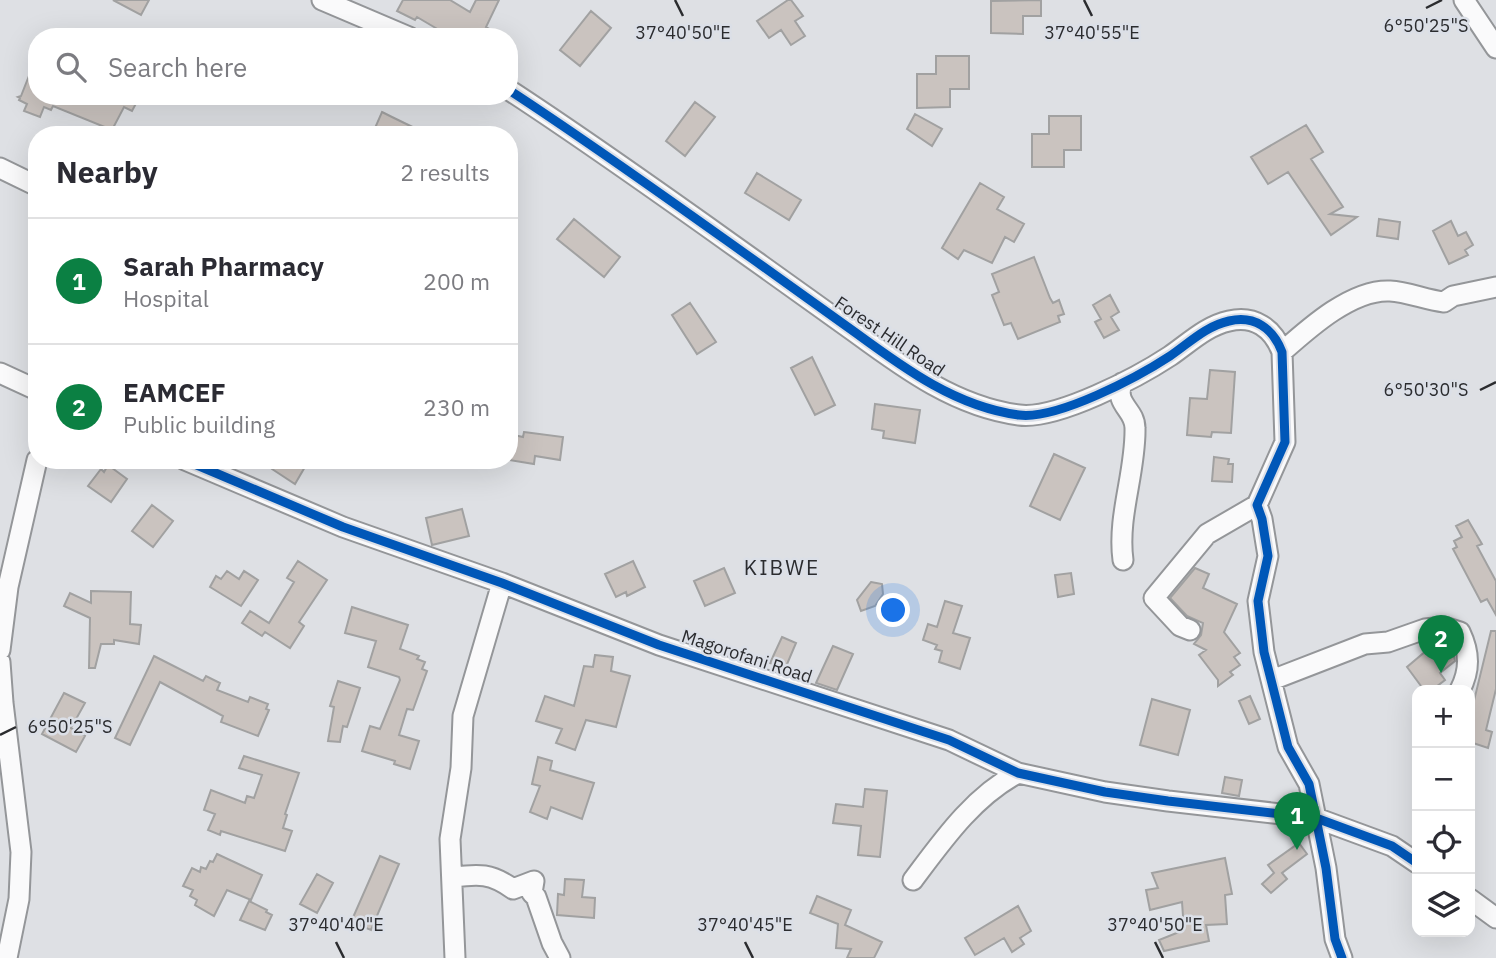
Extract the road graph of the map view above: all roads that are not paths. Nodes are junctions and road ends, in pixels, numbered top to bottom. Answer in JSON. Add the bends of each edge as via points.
{"nodes":[{"id":1,"x":323,"y":0,"type":"edge"},
{"id":2,"x":1464,"y":0,"type":"edge"},
{"id":3,"x":344,"y":5,"type":"edge"},
{"id":4,"x":391,"y":28,"type":"edge"},
{"id":5,"x":1496,"y":48,"type":"edge"},
{"id":6,"x":518,"y":96,"type":"edge"},
{"id":7,"x":0,"y":168,"type":"edge"},
{"id":8,"x":28,"y":182,"type":"edge"},
{"id":9,"x":1496,"y":287,"type":"edge"},
{"id":10,"x":1282,"y":352,"type":"junction"},
{"id":11,"x":0,"y":373,"type":"edge"},
{"id":12,"x":1122,"y":383,"type":"junction"},
{"id":13,"x":28,"y":386,"type":"edge"},
{"id":14,"x":35,"y":469,"type":"edge"},
{"id":15,"x":206,"y":469,"type":"edge"},
{"id":16,"x":1257,"y":505,"type":"junction"},
{"id":17,"x":1124,"y":560,"type":"dead end"},
{"id":18,"x":502,"y":583,"type":"junction"},
{"id":19,"x":1190,"y":630,"type":"dead end"},
{"id":20,"x":0,"y":650,"type":"edge"},
{"id":21,"x":0,"y":662,"type":"edge"},
{"id":22,"x":1272,"y":680,"type":"junction"},
{"id":23,"x":1463,"y":685,"type":"edge"},
{"id":24,"x":1018,"y":773,"type":"junction"},
{"id":25,"x":1316,"y":818,"type":"junction"},
{"id":26,"x":1412,"y":860,"type":"edge"},
{"id":27,"x":453,"y":877,"type":"junction"},
{"id":28,"x":913,"y":880,"type":"dead end"},
{"id":29,"x":1475,"y":903,"type":"edge"},
{"id":30,"x":1496,"y":918,"type":"edge"},
{"id":31,"x":7,"y":958,"type":"edge"},
{"id":32,"x":455,"y":958,"type":"edge"},
{"id":33,"x":560,"y":958,"type":"edge"},
{"id":34,"x":1342,"y":958,"type":"edge"}],
"edges":[{"from":1,"to":3,"type":"street"},
{"from":2,"to":5,"type":"street"},
{"from":3,"to":4,"type":"street"},
{"from":6,"to":12,"type":"street","name":"Forest Hill Road","via":[[903,367],[950,394],[1001,412],[1035,416]]},
{"from":7,"to":8,"type":"street"},
{"from":9,"to":10,"type":"street","via":[[1444,302],[1399,292],[1369,293],[1312,325]]},
{"from":10,"to":12,"type":"street","name":"Forest Hill Road","via":[[1278,340],[1254,320],[1228,321]]},
{"from":10,"to":16,"type":"street","via":[[1285,442]]},
{"from":11,"to":13,"type":"street"},
{"from":12,"to":17,"type":"street","via":[[1119,396],[1135,425],[1122,534]]},
{"from":14,"to":20,"type":"street","via":[[8,587]]},
{"from":15,"to":18,"type":"street","name":"Magorofani Road","via":[[344,527]]},
{"from":16,"to":19,"type":"street","via":[[1207,534],[1154,598],[1180,626]]},
{"from":16,"to":22,"type":"street","via":[[1268,556],[1258,601]]},
{"from":18,"to":24,"type":"street","name":"Magorofani Road","via":[[659,645],[958,743]]},
{"from":18,"to":27,"type":"street","via":[[463,716],[450,839]]},
{"from":21,"to":31,"type":"street","via":[[21,852],[19,899]]},
{"from":22,"to":23,"type":"street","via":[[1365,644],[1444,626],[1460,632],[1467,648]]},
{"from":22,"to":25,"type":"street","via":[[1288,747],[1309,784]]},
{"from":24,"to":25,"type":"street","name":"Magorofani Road","via":[[1143,797]]},
{"from":24,"to":28,"type":"street","via":[[962,817]]},
{"from":25,"to":26,"type":"street","name":"Magorofani Road","via":[[1392,846]]},
{"from":25,"to":34,"type":"street"},
{"from":27,"to":32,"type":"street"},
{"from":27,"to":33,"type":"street","via":[[496,877],[513,888],[534,881],[532,893]]},
{"from":29,"to":30,"type":"street"}]}
